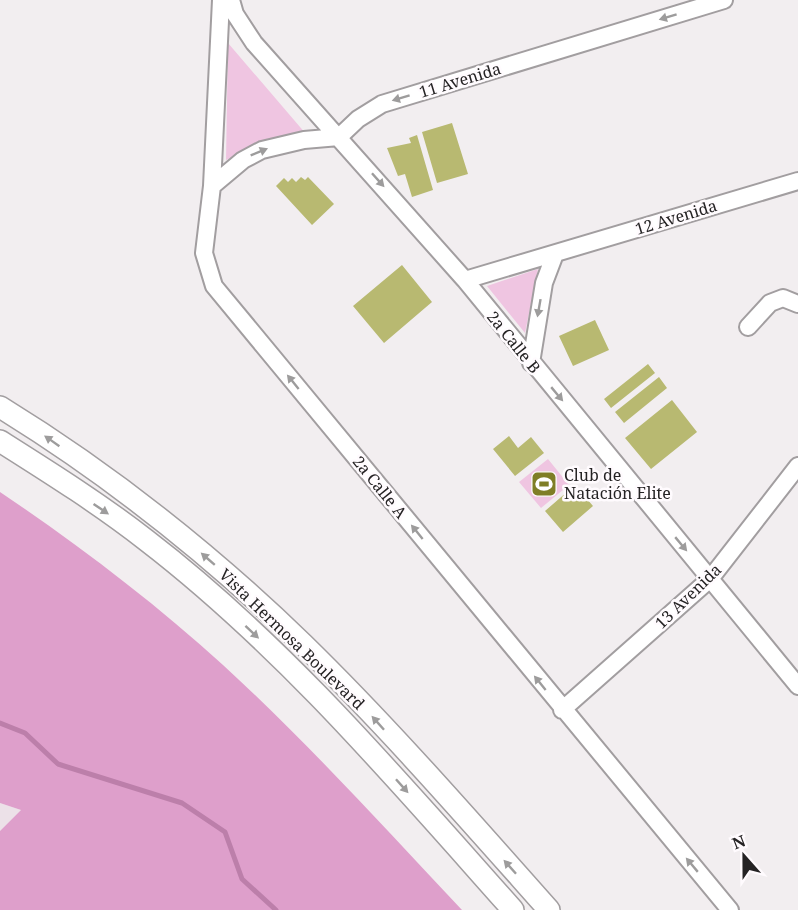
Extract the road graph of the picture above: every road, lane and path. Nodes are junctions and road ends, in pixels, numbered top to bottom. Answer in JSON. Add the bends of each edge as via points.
{"nodes":[{"id":1,"x":221,"y":0,"type":"edge"},
{"id":2,"x":231,"y":0,"type":"edge"},
{"id":3,"x":724,"y":0,"type":"edge"},
{"id":4,"x":339,"y":136,"type":"junction"},
{"id":5,"x":798,"y":181,"type":"edge"},
{"id":6,"x":212,"y":186,"type":"junction"},
{"id":7,"x":555,"y":254,"type":"junction"},
{"id":8,"x":465,"y":280,"type":"junction"},
{"id":9,"x":798,"y":304,"type":"edge"},
{"id":10,"x":747,"y":327,"type":"dead end"},
{"id":11,"x":531,"y":363,"type":"junction"},
{"id":12,"x":0,"y":407,"type":"edge"},
{"id":13,"x":0,"y":441,"type":"edge"},
{"id":14,"x":798,"y":466,"type":"edge"},
{"id":15,"x":710,"y":579,"type":"junction"},
{"id":16,"x":798,"y":686,"type":"edge"},
{"id":17,"x":562,"y":710,"type":"junction"},
{"id":18,"x":513,"y":910,"type":"edge"},
{"id":19,"x":549,"y":910,"type":"edge"},
{"id":20,"x":730,"y":910,"type":"edge"}],
"edges":[{"from":1,"to":6,"type":"street","name":"2a Calle A"},
{"from":2,"to":4,"type":"street","name":"2a Calle B","via":[[235,14],[254,43]]},
{"from":3,"to":4,"type":"street","name":"11 Avenida","one_way":true,"via":[[382,104]]},
{"from":6,"to":4,"type":"street","one_way":true,"via":[[262,150]]},
{"from":4,"to":8,"type":"street","name":"2a Calle B","one_way":true},
{"from":5,"to":7,"type":"street","name":"12 Avenida"},
{"from":17,"to":6,"type":"street","name":"2a Calle A","one_way":true,"via":[[214,286],[204,253]]},
{"from":7,"to":8,"type":"street","name":"12 Avenida"},
{"from":7,"to":11,"type":"street","one_way":true,"via":[[544,283]]},
{"from":8,"to":11,"type":"street","name":"2a Calle B"},
{"from":9,"to":10,"type":"street","via":[[783,298],[770,303]]},
{"from":11,"to":15,"type":"street","name":"2a Calle B","one_way":true},
{"from":19,"to":12,"type":"main road","name":"Vista Hermosa Boulevard","one_way":true,"via":[[346,688],[262,606],[142,504]]},
{"from":13,"to":18,"type":"main road","name":"Vista Hermosa Boulevard","one_way":true,"via":[[146,540],[221,603],[328,706]]},
{"from":14,"to":15,"type":"street","name":"13 Avenida"},
{"from":15,"to":16,"type":"street","name":"2a Calle B"},
{"from":15,"to":17,"type":"street","name":"13 Avenida"},
{"from":20,"to":17,"type":"street","name":"2a Calle A","one_way":true}]}
